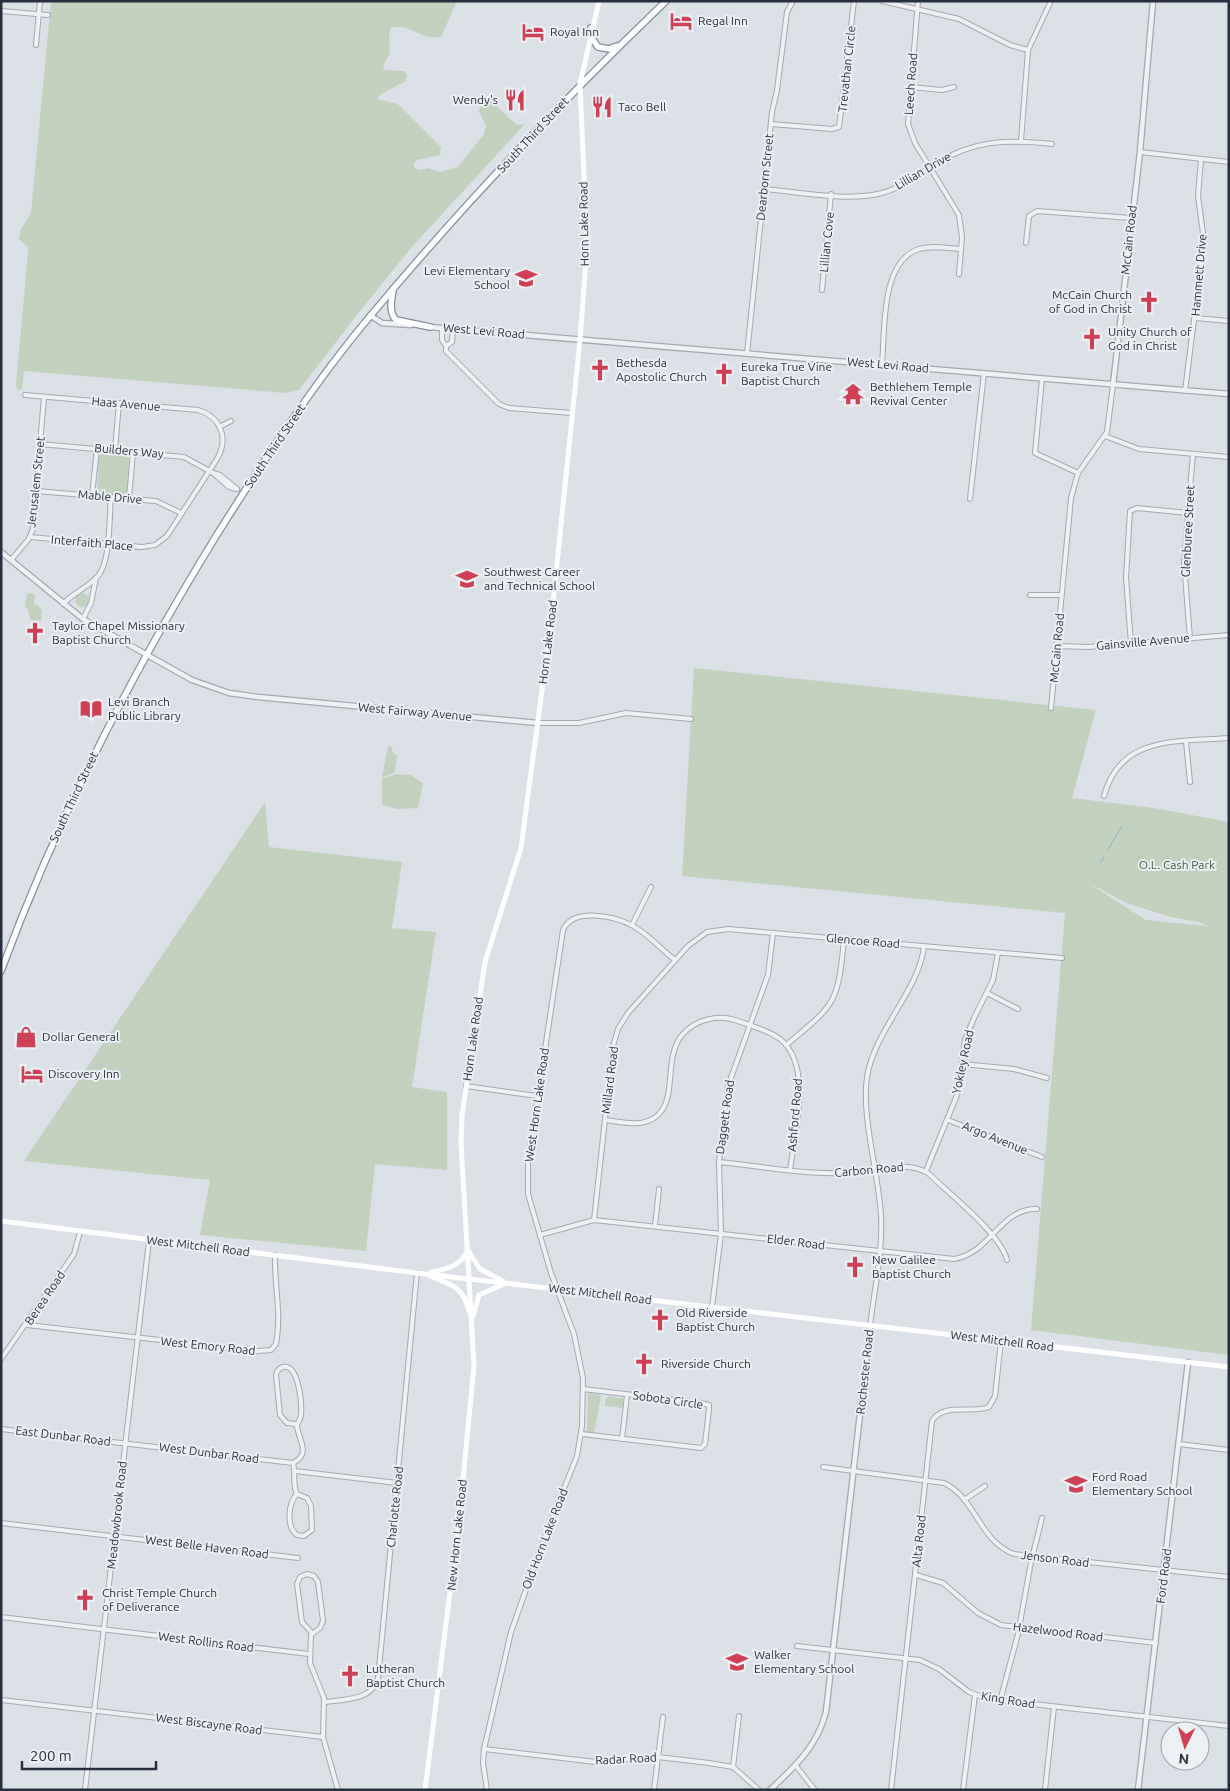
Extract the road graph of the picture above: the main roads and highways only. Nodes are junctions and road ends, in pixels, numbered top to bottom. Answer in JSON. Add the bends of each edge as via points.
{"nodes":[{"id":1,"x":599,"y":1,"type":"edge"},
{"id":2,"x":666,"y":1,"type":"edge"},
{"id":3,"x":591,"y":28,"type":"junction"},
{"id":4,"x":621,"y":44,"type":"junction"},
{"id":5,"x":580,"y":84,"type":"junction"},
{"id":6,"x":394,"y":289,"type":"junction"},
{"id":7,"x":430,"y":327,"type":"road end"},
{"id":8,"x":1,"y":971,"type":"edge"},
{"id":9,"x":1,"y":1221,"type":"edge"},
{"id":10,"x":468,"y":1250,"type":"junction"},
{"id":11,"x":425,"y":1274,"type":"junction"},
{"id":12,"x":470,"y":1278,"type":"junction"},
{"id":13,"x":508,"y":1283,"type":"junction"},
{"id":14,"x":472,"y":1321,"type":"junction"},
{"id":15,"x":1229,"y":1367,"type":"edge"},
{"id":16,"x":425,"y":1790,"type":"edge"}],
"edges":[{"from":1,"to":3,"type":"main road","name":"Horn Lake Road"},
{"from":2,"to":4,"type":"highway","name":"South Third Street"},
{"from":3,"to":4,"type":"highway","via":[[598,48],[609,49]]},
{"from":3,"to":5,"type":"main road","name":"Horn Lake Road"},
{"from":4,"to":5,"type":"highway","name":"South Third Street"},
{"from":5,"to":6,"type":"highway","name":"South Third Street"},
{"from":5,"to":10,"type":"main road","name":"Horn Lake Road","via":[[587,246],[580,340],[551,622],[521,848],[485,962],[466,1086],[461,1143]]},
{"from":6,"to":7,"type":"highway","via":[[393,317]]},
{"from":6,"to":8,"type":"highway","name":"South Third Street","via":[[370,315],[298,412],[243,493],[146,654],[72,798]]},
{"from":9,"to":11,"type":"main road","name":"West Mitchell Road"},
{"from":10,"to":11,"type":"main road","via":[[453,1267]]},
{"from":10,"to":12,"type":"main road","name":"Horn Lake Road"},
{"from":10,"to":13,"type":"main road","via":[[480,1269]]},
{"from":11,"to":12,"type":"main road","name":"West Mitchell Road"},
{"from":11,"to":14,"type":"main road","via":[[461,1291],[466,1297]]},
{"from":12,"to":13,"type":"main road","name":"West Mitchell Road"},
{"from":12,"to":14,"type":"main road","name":"New Horn Lake Road"},
{"from":13,"to":14,"type":"main road","via":[[479,1295]]},
{"from":13,"to":15,"type":"main road","name":"West Mitchell Road"},
{"from":14,"to":16,"type":"main road","name":"New Horn Lake Road","via":[[474,1366],[469,1428]]}]}
